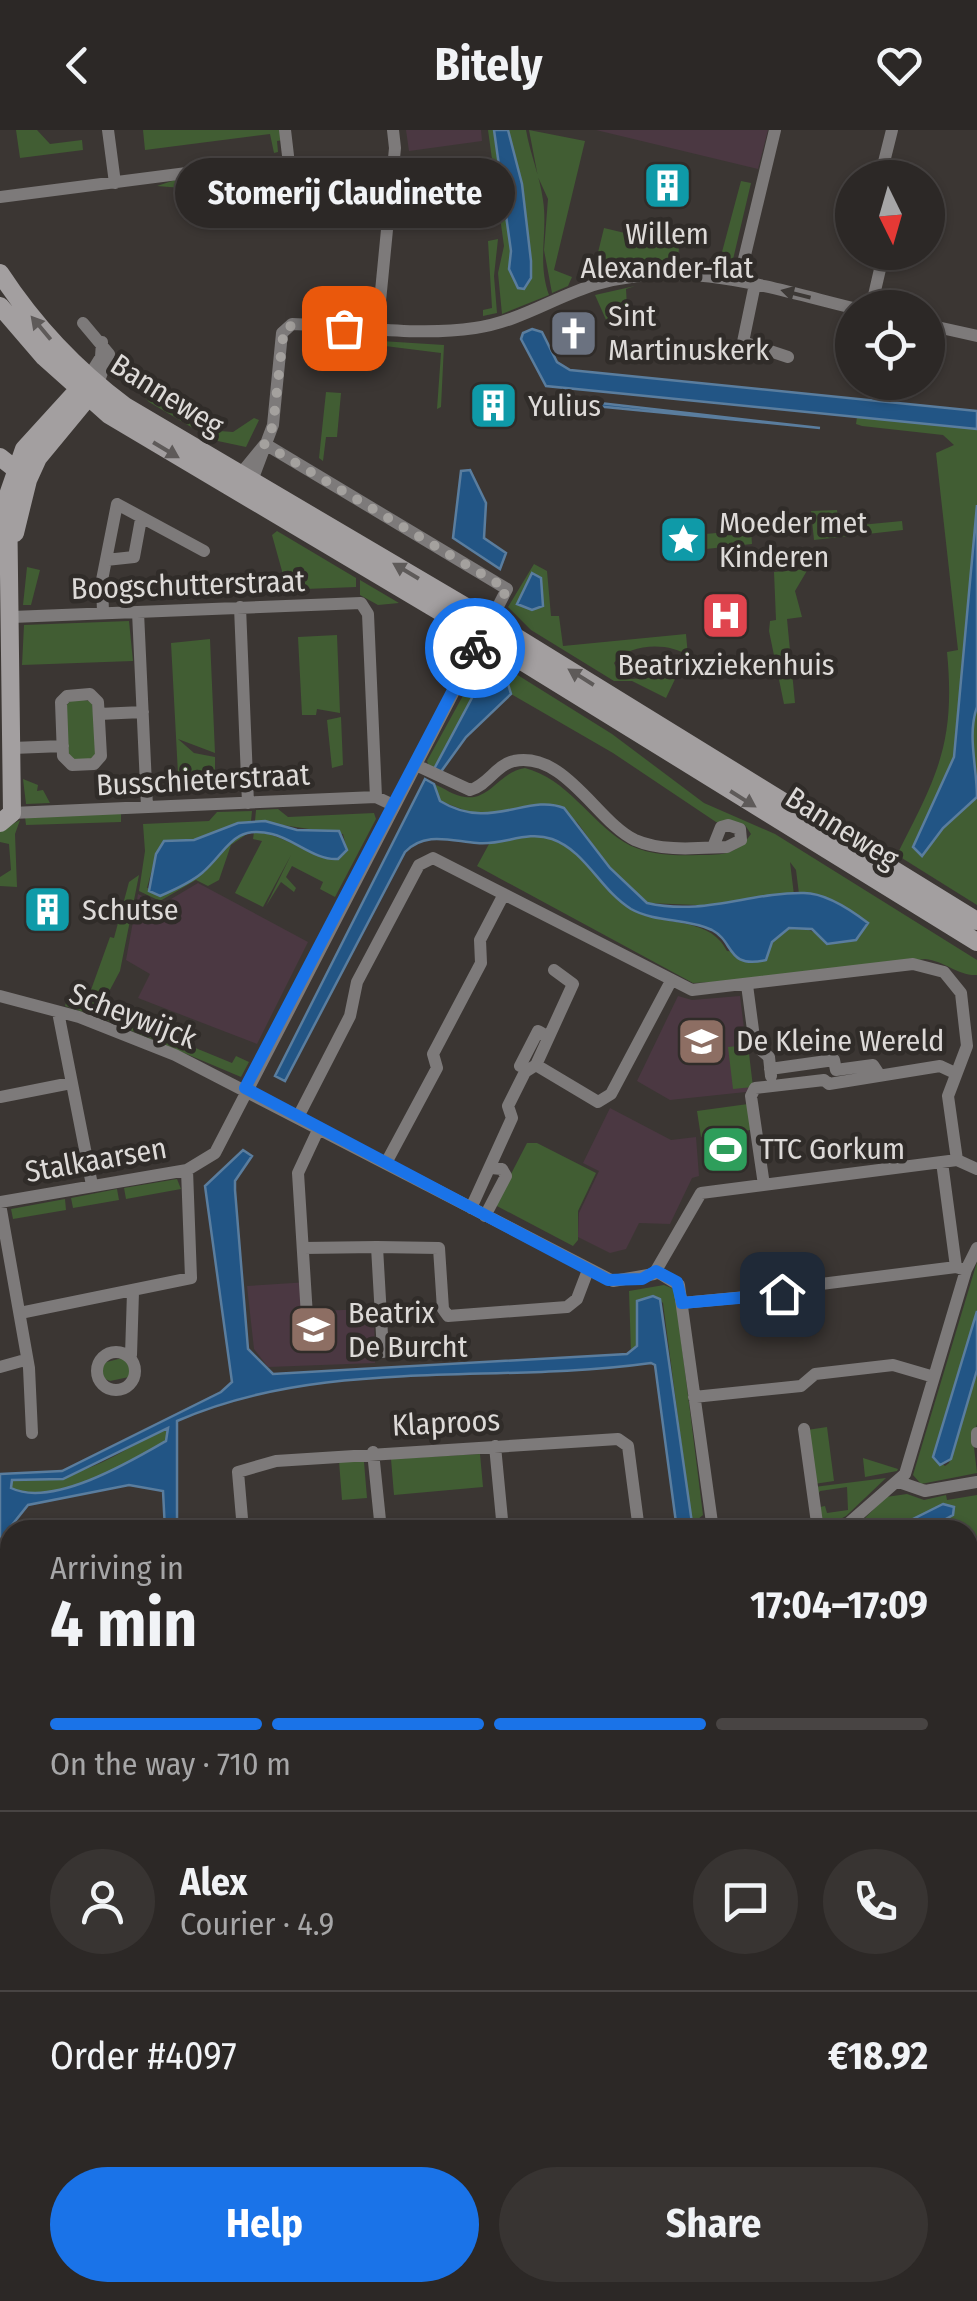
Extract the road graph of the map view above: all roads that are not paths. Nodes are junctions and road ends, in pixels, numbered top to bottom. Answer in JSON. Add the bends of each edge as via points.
{"nodes":[{"id":1,"x":108,"y":130,"type":"edge"},
{"id":2,"x":284,"y":130,"type":"edge"},
{"id":3,"x":393,"y":130,"type":"edge"},
{"id":4,"x":775,"y":130,"type":"edge"},
{"id":5,"x":892,"y":130,"type":"edge"},
{"id":6,"x":884,"y":160,"type":"edge"},
{"id":7,"x":289,"y":164,"type":"junction"},
{"id":8,"x":392,"y":175,"type":"junction"},
{"id":9,"x":115,"y":182,"type":"junction"},
{"id":10,"x":0,"y":197,"type":"edge"},
{"id":11,"x":0,"y":273,"type":"edge"},
{"id":12,"x":739,"y":280,"type":"junction"},
{"id":13,"x":754,"y":284,"type":"junction"},
{"id":14,"x":835,"y":304,"type":"edge"},
{"id":15,"x":0,"y":306,"type":"edge"},
{"id":16,"x":83,"y":323,"type":"dead end"},
{"id":17,"x":945,"y":329,"type":"edge"},
{"id":18,"x":377,"y":332,"type":"junction"},
{"id":19,"x":977,"y":336,"type":"edge"},
{"id":20,"x":788,"y":357,"type":"dead end"},
{"id":21,"x":88,"y":388,"type":"junction"},
{"id":22,"x":264,"y":444,"type":"junction"},
{"id":23,"x":24,"y":450,"type":"junction"},
{"id":24,"x":0,"y":457,"type":"edge"},
{"id":25,"x":15,"y":476,"type":"edge"},
{"id":26,"x":243,"y":484,"type":"junction"},
{"id":27,"x":141,"y":519,"type":"junction"},
{"id":28,"x":204,"y":550,"type":"dead end"},
{"id":29,"x":8,"y":557,"type":"edge"},
{"id":30,"x":106,"y":560,"type":"junction"},
{"id":31,"x":240,"y":607,"type":"junction"},
{"id":32,"x":138,"y":612,"type":"junction"},
{"id":33,"x":103,"y":613,"type":"junction"},
{"id":34,"x":12,"y":617,"type":"junction"},
{"id":35,"x":486,"y":628,"type":"junction"},
{"id":36,"x":576,"y":697,"type":"junction"},
{"id":37,"x":143,"y":712,"type":"junction"},
{"id":38,"x":99,"y":714,"type":"junction"},
{"id":39,"x":664,"y":728,"type":"junction"},
{"id":40,"x":62,"y":746,"type":"junction"},
{"id":41,"x":13,"y":748,"type":"junction"},
{"id":42,"x":416,"y":765,"type":"junction"},
{"id":43,"x":376,"y":797,"type":"junction"},
{"id":44,"x":248,"y":803,"type":"junction"},
{"id":45,"x":393,"y":805,"type":"junction"},
{"id":46,"x":148,"y":807,"type":"junction"},
{"id":47,"x":6,"y":818,"type":"edge"},
{"id":48,"x":712,"y":848,"type":"dead end"},
{"id":49,"x":504,"y":894,"type":"junction"},
{"id":50,"x":977,"y":921,"type":"edge"},
{"id":51,"x":977,"y":942,"type":"edge"},
{"id":52,"x":554,"y":970,"type":"dead end"},
{"id":53,"x":671,"y":981,"type":"junction"},
{"id":54,"x":747,"y":985,"type":"junction"},
{"id":55,"x":0,"y":996,"type":"edge"},
{"id":56,"x":58,"y":1012,"type":"junction"},
{"id":57,"x":532,"y":1068,"type":"junction"},
{"id":58,"x":770,"y":1069,"type":"junction"},
{"id":59,"x":955,"y":1073,"type":"junction"},
{"id":60,"x":878,"y":1074,"type":"junction"},
{"id":61,"x":71,"y":1083,"type":"junction"},
{"id":62,"x":772,"y":1086,"type":"junction"},
{"id":63,"x":245,"y":1088,"type":"junction"},
{"id":64,"x":0,"y":1097,"type":"edge"},
{"id":65,"x":298,"y":1117,"type":"junction"},
{"id":66,"x":319,"y":1128,"type":"junction"},
{"id":67,"x":950,"y":1161,"type":"junction"},
{"id":68,"x":386,"y":1163,"type":"junction"},
{"id":69,"x":492,"y":1168,"type":"junction"},
{"id":70,"x":977,"y":1169,"type":"edge"},
{"id":71,"x":187,"y":1170,"type":"junction"},
{"id":72,"x":764,"y":1185,"type":"junction"},
{"id":73,"x":92,"y":1186,"type":"junction"},
{"id":74,"x":0,"y":1203,"type":"edge"},
{"id":75,"x":471,"y":1208,"type":"junction"},
{"id":76,"x":486,"y":1216,"type":"junction"},
{"id":77,"x":378,"y":1247,"type":"junction"},
{"id":78,"x":303,"y":1248,"type":"junction"},
{"id":79,"x":977,"y":1248,"type":"edge"},
{"id":80,"x":961,"y":1268,"type":"junction"},
{"id":81,"x":588,"y":1270,"type":"junction"},
{"id":82,"x":656,"y":1271,"type":"junction"},
{"id":83,"x":133,"y":1292,"type":"junction"},
{"id":84,"x":682,"y":1303,"type":"junction"},
{"id":85,"x":20,"y":1313,"type":"junction"},
{"id":86,"x":306,"y":1316,"type":"dead end"},
{"id":87,"x":383,"y":1352,"type":"dead end"},
{"id":88,"x":131,"y":1354,"type":"dead end"},
{"id":89,"x":25,"y":1360,"type":"junction"},
{"id":90,"x":0,"y":1367,"type":"edge"},
{"id":91,"x":934,"y":1377,"type":"junction"},
{"id":92,"x":694,"y":1398,"type":"junction"},
{"id":93,"x":804,"y":1429,"type":"dead end"},
{"id":94,"x":32,"y":1433,"type":"dead end"},
{"id":95,"x":977,"y":1433,"type":"edge"},
{"id":96,"x":977,"y":1442,"type":"edge"},
{"id":97,"x":496,"y":1446,"type":"junction"},
{"id":98,"x":373,"y":1452,"type":"junction"},
{"id":99,"x":898,"y":1482,"type":"junction"},
{"id":100,"x":977,"y":1482,"type":"edge"},
{"id":101,"x":243,"y":1520,"type":"edge"},
{"id":102,"x":380,"y":1520,"type":"edge"},
{"id":103,"x":503,"y":1520,"type":"edge"},
{"id":104,"x":638,"y":1520,"type":"edge"},
{"id":105,"x":707,"y":1520,"type":"edge"},
{"id":106,"x":817,"y":1520,"type":"edge"},
{"id":107,"x":851,"y":1520,"type":"edge"}],
"edges":[{"from":1,"to":9,"type":"street"},
{"from":2,"to":7,"type":"street"},
{"from":3,"to":8,"type":"street"},
{"from":4,"to":12,"type":"street"},
{"from":5,"to":6,"type":"street"},
{"from":7,"to":8,"type":"street"},
{"from":7,"to":9,"type":"street"},
{"from":8,"to":18,"type":"street"},
{"from":9,"to":10,"type":"street"},
{"from":21,"to":11,"type":"main road","name":"Banneweg","one_way":true},
{"from":12,"to":13,"type":"street"},
{"from":12,"to":18,"type":"street","via":[[684,272],[639,275],[581,289],[480,328]]},
{"from":14,"to":13,"type":"street","one_way":true},
{"from":13,"to":20,"type":"street","via":[[742,342]]},
{"from":15,"to":21,"type":"main road","name":"Banneweg"},
{"from":16,"to":21,"type":"street","via":[[109,360]]},
{"from":17,"to":19,"type":"street"},
{"from":18,"to":22,"type":"street","via":[[285,326],[273,426]]},
{"from":21,"to":23,"type":"main road"},
{"from":21,"to":25,"type":"main road","via":[[38,458]]},
{"from":21,"to":26,"type":"main road","name":"Banneweg"},
{"from":22,"to":26,"type":"street"},
{"from":22,"to":35,"type":"street","via":[[507,589]]},
{"from":23,"to":24,"type":"main road"},
{"from":23,"to":25,"type":"main road"},
{"from":24,"to":25,"type":"main road"},
{"from":25,"to":29,"type":"main road"},
{"from":26,"to":35,"type":"main road","name":"Banneweg"},
{"from":27,"to":28,"type":"street"},
{"from":27,"to":30,"type":"street","via":[[134,557]]},
{"from":27,"to":30,"type":"street","via":[[117,504]]},
{"from":29,"to":34,"type":"main road"},
{"from":30,"to":33,"type":"street"},
{"from":31,"to":32,"type":"street","name":"Boogschutterstraat"},
{"from":31,"to":43,"type":"street","name":"Boogschutterstraat","via":[[365,606]]},
{"from":31,"to":44,"type":"street"},
{"from":32,"to":33,"type":"street","name":"Boogschutterstraat"},
{"from":32,"to":37,"type":"street"},
{"from":33,"to":34,"type":"street","name":"Boogschutterstraat"},
{"from":34,"to":41,"type":"main road"},
{"from":35,"to":36,"type":"main road","name":"Banneweg"},
{"from":39,"to":35,"type":"main road","name":"Banneweg","one_way":true},
{"from":35,"to":42,"type":"street","name":"Stalkaarsen"},
{"from":36,"to":39,"type":"main road","name":"Banneweg","via":[[649,730]]},
{"from":36,"to":51,"type":"main road","name":"Banneweg","one_way":true},
{"from":37,"to":38,"type":"street"},
{"from":37,"to":46,"type":"street"},
{"from":38,"to":40,"type":"street","via":[[98,761],[68,764]]},
{"from":38,"to":40,"type":"street","via":[[93,695],[64,697]]},
{"from":39,"to":50,"type":"main road","name":"Banneweg"},
{"from":40,"to":41,"type":"street"},
{"from":41,"to":47,"type":"main road"},
{"from":42,"to":45,"type":"street","name":"Stalkaarsen"},
{"from":42,"to":48,"type":"street","via":[[470,790],[512,762],[534,762],[582,792],[632,838]]},
{"from":43,"to":44,"type":"street","name":"Busschieterstraat"},
{"from":43,"to":45,"type":"street","name":"Busschieterstraat"},
{"from":44,"to":46,"type":"street","name":"Busschieterstraat"},
{"from":45,"to":63,"type":"street","name":"Stalkaarsen"},
{"from":46,"to":47,"type":"street","name":"Busschieterstraat"},
{"from":49,"to":53,"type":"street"},
{"from":49,"to":65,"type":"street","via":[[438,859],[418,865]]},
{"from":49,"to":68,"type":"street","via":[[478,944],[481,963],[433,1054],[437,1068]]},
{"from":52,"to":57,"type":"street","via":[[573,984]]},
{"from":53,"to":54,"type":"street","via":[[692,990]]},
{"from":53,"to":57,"type":"street","via":[[607,1099],[594,1100]]},
{"from":54,"to":58,"type":"street","via":[[755,1044],[769,1057]]},
{"from":54,"to":59,"type":"street","via":[[912,964],[939,969],[960,993],[966,1046]]},
{"from":55,"to":56,"type":"street","name":"Scheywijck"},
{"from":56,"to":61,"type":"street"},
{"from":56,"to":63,"type":"street","name":"Scheywijck"},
{"from":57,"to":69,"type":"street","via":[[508,1106],[512,1118],[490,1159]]},
{"from":58,"to":60,"type":"street","via":[[834,1060],[836,1070],[873,1065]]},
{"from":58,"to":62,"type":"street"},
{"from":59,"to":60,"type":"street","via":[[940,1066]]},
{"from":59,"to":67,"type":"street","via":[[948,1096]]},
{"from":60,"to":62,"type":"street"},
{"from":61,"to":64,"type":"street"},
{"from":61,"to":73,"type":"street"},
{"from":62,"to":72,"type":"street","via":[[751,1093]]},
{"from":63,"to":65,"type":"street","name":"Scheywijck"},
{"from":63,"to":71,"type":"street","name":"Stalkaarsen","via":[[215,1153]]},
{"from":65,"to":66,"type":"street","name":"Scheywijck"},
{"from":66,"to":68,"type":"street","name":"Scheywijck"},
{"from":66,"to":78,"type":"street","via":[[298,1173]]},
{"from":67,"to":70,"type":"street"},
{"from":67,"to":72,"type":"street"},
{"from":67,"to":80,"type":"street"},
{"from":68,"to":75,"type":"street","name":"Scheywijck"},
{"from":69,"to":75,"type":"street"},
{"from":69,"to":76,"type":"street","via":[[506,1176]]},
{"from":71,"to":73,"type":"street","name":"Stalkaarsen"},
{"from":71,"to":83,"type":"street","via":[[194,1274],[184,1283]]},
{"from":72,"to":82,"type":"street","via":[[699,1194]]},
{"from":73,"to":74,"type":"street","name":"Stalkaarsen"},
{"from":74,"to":85,"type":"street"},
{"from":75,"to":76,"type":"street","name":"Scheywijck"},
{"from":76,"to":81,"type":"street","name":"Scheywijck"},
{"from":77,"to":78,"type":"street"},
{"from":77,"to":81,"type":"street","via":[[438,1247],[448,1316],[567,1308]]},
{"from":77,"to":87,"type":"street"},
{"from":78,"to":86,"type":"street"},
{"from":79,"to":80,"type":"street"},
{"from":80,"to":84,"type":"street"},
{"from":80,"to":91,"type":"street"},
{"from":81,"to":82,"type":"street","name":"Scheywijck","via":[[622,1282]]},
{"from":82,"to":84,"type":"street","via":[[677,1282]]},
{"from":83,"to":85,"type":"street"},
{"from":83,"to":88,"type":"street"},
{"from":84,"to":92,"type":"street"},
{"from":85,"to":89,"type":"street"},
{"from":89,"to":90,"type":"street"},
{"from":89,"to":94,"type":"street"},
{"from":91,"to":92,"type":"street","via":[[893,1365],[815,1374],[801,1386]]},
{"from":91,"to":99,"type":"street"},
{"from":92,"to":105,"type":"street"},
{"from":93,"to":106,"type":"street"},
{"from":95,"to":96,"type":"street"},
{"from":97,"to":98,"type":"street","name":"Klaproos"},
{"from":97,"to":103,"type":"street"},
{"from":97,"to":104,"type":"street","name":"Klaproos","via":[[622,1440]]},
{"from":98,"to":101,"type":"street","name":"Klaproos","via":[[276,1461],[238,1472]]},
{"from":98,"to":102,"type":"street"},
{"from":99,"to":100,"type":"street","via":[[925,1491]]},
{"from":99,"to":107,"type":"street"}]}
